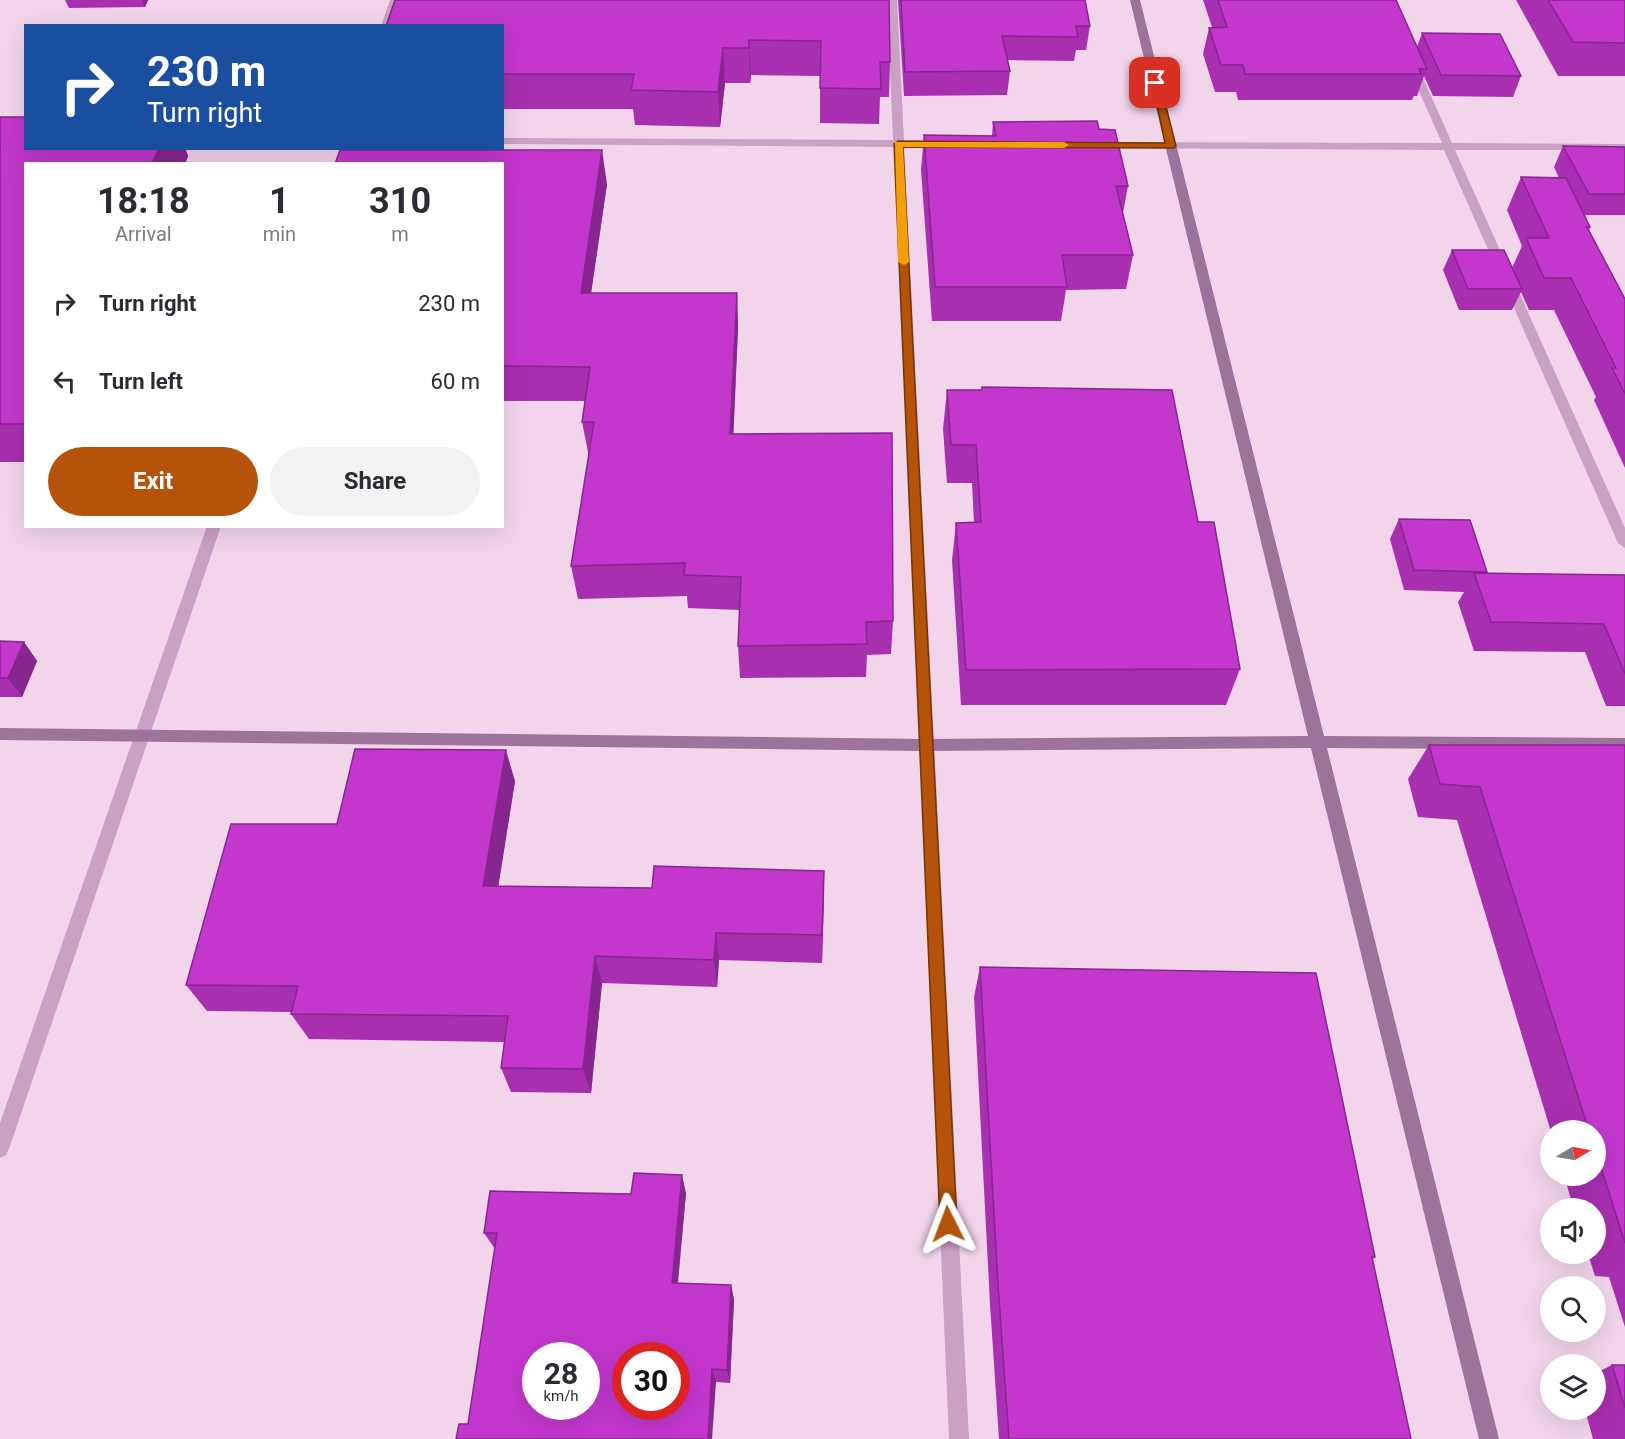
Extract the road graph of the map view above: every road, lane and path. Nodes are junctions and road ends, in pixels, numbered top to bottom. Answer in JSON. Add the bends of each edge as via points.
{"nodes":[{"id":1,"x":395,"y":0,"type":"edge"},
{"id":2,"x":892,"y":0,"type":"edge"},
{"id":3,"x":1135,"y":0,"type":"edge"},
{"id":4,"x":387,"y":24,"type":"edge"},
{"id":5,"x":1407,"y":53,"type":"edge"},
{"id":6,"x":504,"y":141,"type":"edge"},
{"id":7,"x":898,"y":144,"type":"junction"},
{"id":8,"x":958,"y":144,"type":"edge"},
{"id":9,"x":1088,"y":145,"type":"edge"},
{"id":10,"x":1171,"y":146,"type":"junction"},
{"id":11,"x":1447,"y":147,"type":"junction"},
{"id":12,"x":1625,"y":147,"type":"edge"},
{"id":13,"x":213,"y":528,"type":"edge"},
{"id":14,"x":1625,"y":543,"type":"edge"},
{"id":15,"x":0,"y":734,"type":"edge"},
{"id":16,"x":142,"y":736,"type":"junction"},
{"id":17,"x":1319,"y":742,"type":"junction"},
{"id":18,"x":1625,"y":744,"type":"edge"},
{"id":19,"x":925,"y":746,"type":"junction"},
{"id":20,"x":0,"y":1149,"type":"edge"},
{"id":21,"x":959,"y":1439,"type":"edge"},
{"id":22,"x":1489,"y":1439,"type":"edge"}],
"edges":[{"from":1,"to":4,"type":"street"},
{"from":2,"to":7,"type":"street"},
{"from":3,"to":10,"type":"street"},
{"from":5,"to":11,"type":"street"},
{"from":6,"to":7,"type":"street"},
{"from":7,"to":8,"type":"street"},
{"from":7,"to":19,"type":"street"},
{"from":9,"to":10,"type":"street"},
{"from":10,"to":11,"type":"street"},
{"from":10,"to":17,"type":"street"},
{"from":11,"to":12,"type":"street"},
{"from":11,"to":14,"type":"street"},
{"from":13,"to":16,"type":"street"},
{"from":15,"to":16,"type":"street"},
{"from":16,"to":19,"type":"street"},
{"from":16,"to":20,"type":"street"},
{"from":17,"to":18,"type":"street"},
{"from":17,"to":19,"type":"street"},
{"from":17,"to":22,"type":"street"},
{"from":19,"to":21,"type":"street"}]}
